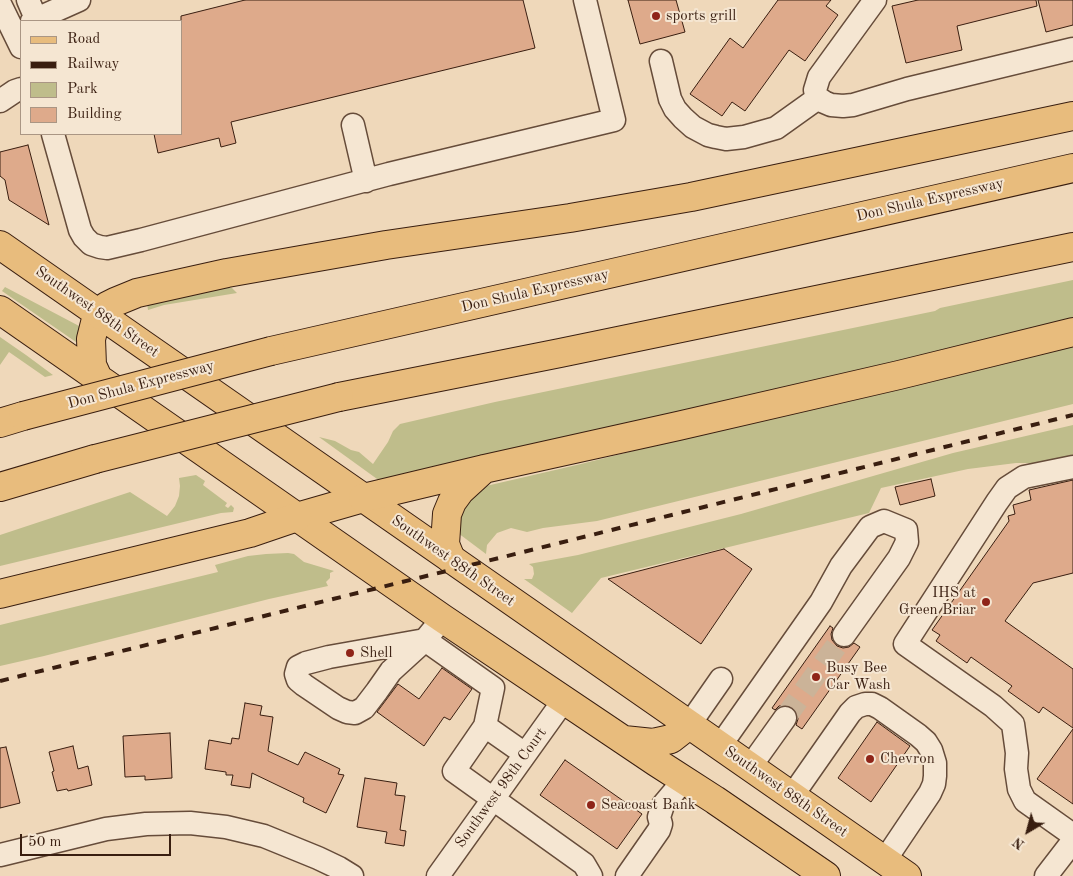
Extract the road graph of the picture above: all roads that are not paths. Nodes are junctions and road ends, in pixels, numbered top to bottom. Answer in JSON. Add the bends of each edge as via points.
{"nodes":[{"id":1,"x":79,"y":0,"type":"edge"},
{"id":2,"x":585,"y":0,"type":"edge"},
{"id":3,"x":875,"y":0,"type":"edge"},
{"id":4,"x":0,"y":4,"type":"edge"},
{"id":5,"x":37,"y":20,"type":"edge"},
{"id":6,"x":20,"y":22,"type":"edge"},
{"id":7,"x":1073,"y":49,"type":"edge"},
{"id":8,"x":661,"y":61,"type":"dead end"},
{"id":9,"x":20,"y":89,"type":"edge"},
{"id":10,"x":818,"y":98,"type":"junction"},
{"id":11,"x":0,"y":101,"type":"edge"},
{"id":12,"x":1073,"y":116,"type":"edge"},
{"id":13,"x":353,"y":125,"type":"dead end"},
{"id":14,"x":53,"y":135,"type":"edge"},
{"id":15,"x":1073,"y":168,"type":"edge"},
{"id":16,"x":366,"y":181,"type":"junction"},
{"id":17,"x":0,"y":245,"type":"edge"},
{"id":18,"x":1073,"y":247,"type":"edge"},
{"id":19,"x":0,"y":310,"type":"edge"},
{"id":20,"x":100,"y":315,"type":"junction"},
{"id":21,"x":1073,"y":332,"type":"edge"},
{"id":22,"x":98,"y":378,"type":"junction"},
{"id":23,"x":11,"y":420,"type":"edge"},
{"id":24,"x":1073,"y":467,"type":"edge"},
{"id":25,"x":484,"y":469,"type":"junction"},
{"id":26,"x":0,"y":487,"type":"edge"},
{"id":27,"x":363,"y":498,"type":"junction"},
{"id":28,"x":296,"y":517,"type":"junction"},
{"id":29,"x":451,"y":559,"type":"junction"},
{"id":30,"x":0,"y":594,"type":"edge"},
{"id":31,"x":442,"y":618,"type":"junction"},
{"id":32,"x":844,"y":636,"type":"tunnel mouth"},
{"id":33,"x":425,"y":640,"type":"junction"},
{"id":34,"x":509,"y":663,"type":"junction"},
{"id":35,"x":722,"y":679,"type":"dead end"},
{"id":36,"x":494,"y":688,"type":"junction"},
{"id":37,"x":564,"y":700,"type":"junction"},
{"id":38,"x":748,"y":706,"type":"junction"},
{"id":39,"x":689,"y":725,"type":"junction"},
{"id":40,"x":485,"y":726,"type":"junction"},
{"id":41,"x":624,"y":740,"type":"junction"},
{"id":42,"x":720,"y":746,"type":"junction"},
{"id":43,"x":525,"y":754,"type":"junction"},
{"id":44,"x":750,"y":767,"type":"junction"},
{"id":45,"x":684,"y":780,"type":"junction"},
{"id":46,"x":792,"y":796,"type":"junction"},
{"id":47,"x":492,"y":799,"type":"junction"},
{"id":48,"x":1073,"y":835,"type":"edge"},
{"id":49,"x":1073,"y":841,"type":"edge"},
{"id":50,"x":0,"y":856,"type":"edge"},
{"id":51,"x":885,"y":860,"type":"junction"},
{"id":52,"x":352,"y":876,"type":"edge"},
{"id":53,"x":438,"y":876,"type":"edge"},
{"id":54,"x":592,"y":876,"type":"edge"},
{"id":55,"x":627,"y":876,"type":"edge"},
{"id":56,"x":826,"y":876,"type":"edge"},
{"id":57,"x":907,"y":876,"type":"edge"},
{"id":58,"x":1046,"y":876,"type":"edge"}],
"edges":[{"from":1,"to":5,"type":"street"},
{"from":2,"to":16,"type":"street","via":[[614,120]]},
{"from":3,"to":10,"type":"street","via":[[819,77],[815,90]]},
{"from":4,"to":6,"type":"street"},
{"from":7,"to":10,"type":"street","via":[[853,105],[831,105]]},
{"from":8,"to":10,"type":"street","via":[[675,109],[693,127],[716,137],[744,138],[776,128]]},
{"from":9,"to":11,"type":"street"},
{"from":12,"to":20,"type":"main road","via":[[691,197],[227,273],[138,293],[108,306]]},
{"from":13,"to":16,"type":"street"},
{"from":14,"to":16,"type":"street","via":[[80,230],[91,244],[100,247],[141,240]]},
{"from":15,"to":23,"type":"main road","name":"Don Shula Expressway","bridge":true,"via":[[272,350]]},
{"from":17,"to":20,"type":"main road","name":"Southwest 88th Street"},
{"from":18,"to":26,"type":"main road","bridge":true,"via":[[339,397],[95,459]]},
{"from":19,"to":22,"type":"main road"},
{"from":20,"to":22,"type":"main road","via":[[91,339],[92,365]]},
{"from":20,"to":27,"type":"main road","name":"Southwest 88th Street"},
{"from":21,"to":25,"type":"main road","via":[[898,376]]},
{"from":22,"to":28,"type":"main road"},
{"from":24,"to":48,"type":"street","via":[[1024,477],[1007,488],[905,644],[993,706],[1013,724],[1019,789],[1025,801]]},
{"from":25,"to":27,"type":"main road"},
{"from":25,"to":29,"type":"main road","via":[[460,491],[447,514],[445,544]]},
{"from":27,"to":28,"type":"main road"},
{"from":27,"to":29,"type":"main road","name":"Southwest 88th Street"},
{"from":28,"to":30,"type":"main road","via":[[250,533]]},
{"from":28,"to":31,"type":"main road"},
{"from":29,"to":39,"type":"main road","name":"Southwest 88th Street"},
{"from":31,"to":33,"type":"street"},
{"from":31,"to":34,"type":"main road"},
{"from":32,"to":38,"type":"street","via":[[899,558],[907,542],[906,530],[884,522],[870,527]]},
{"from":33,"to":33,"type":"street","via":[[391,671],[364,708],[355,713],[338,708],[304,685],[296,674],[298,667],[306,663]]},
{"from":33,"to":36,"type":"street"},
{"from":34,"to":36,"type":"street"},
{"from":34,"to":37,"type":"main road"},
{"from":35,"to":39,"type":"street"},
{"from":36,"to":40,"type":"street"},
{"from":37,"to":41,"type":"main road"},
{"from":37,"to":43,"type":"street","name":"Southwest 98th Court"},
{"from":38,"to":42,"type":"street"},
{"from":38,"to":44,"type":"street","via":[[782,722]]},
{"from":39,"to":41,"type":"main road","via":[[671,739],[653,743]]},
{"from":39,"to":42,"type":"main road","name":"Southwest 88th Street"},
{"from":40,"to":43,"type":"street"},
{"from":40,"to":47,"type":"street","via":[[454,771]]},
{"from":41,"to":45,"type":"main road"},
{"from":42,"to":44,"type":"main road","name":"Southwest 88th Street"},
{"from":43,"to":47,"type":"street","name":"Southwest 98th Court"},
{"from":44,"to":46,"type":"main road","name":"Southwest 88th Street"},
{"from":45,"to":55,"type":"street","via":[[663,805],[659,830]]},
{"from":45,"to":56,"type":"main road"},
{"from":46,"to":51,"type":"main road","name":"Southwest 88th Street"},
{"from":46,"to":51,"type":"street","via":[[856,707],[872,704],[880,708],[926,742],[935,763],[936,776],[930,794]]},
{"from":47,"to":53,"type":"street","name":"Southwest 98th Court"},
{"from":47,"to":54,"type":"street","via":[[584,864]]},
{"from":49,"to":58,"type":"street"},
{"from":50,"to":52,"type":"street","via":[[106,829],[190,823],[264,836]]},
{"from":51,"to":57,"type":"main road","name":"Southwest 88th Street"}]}
